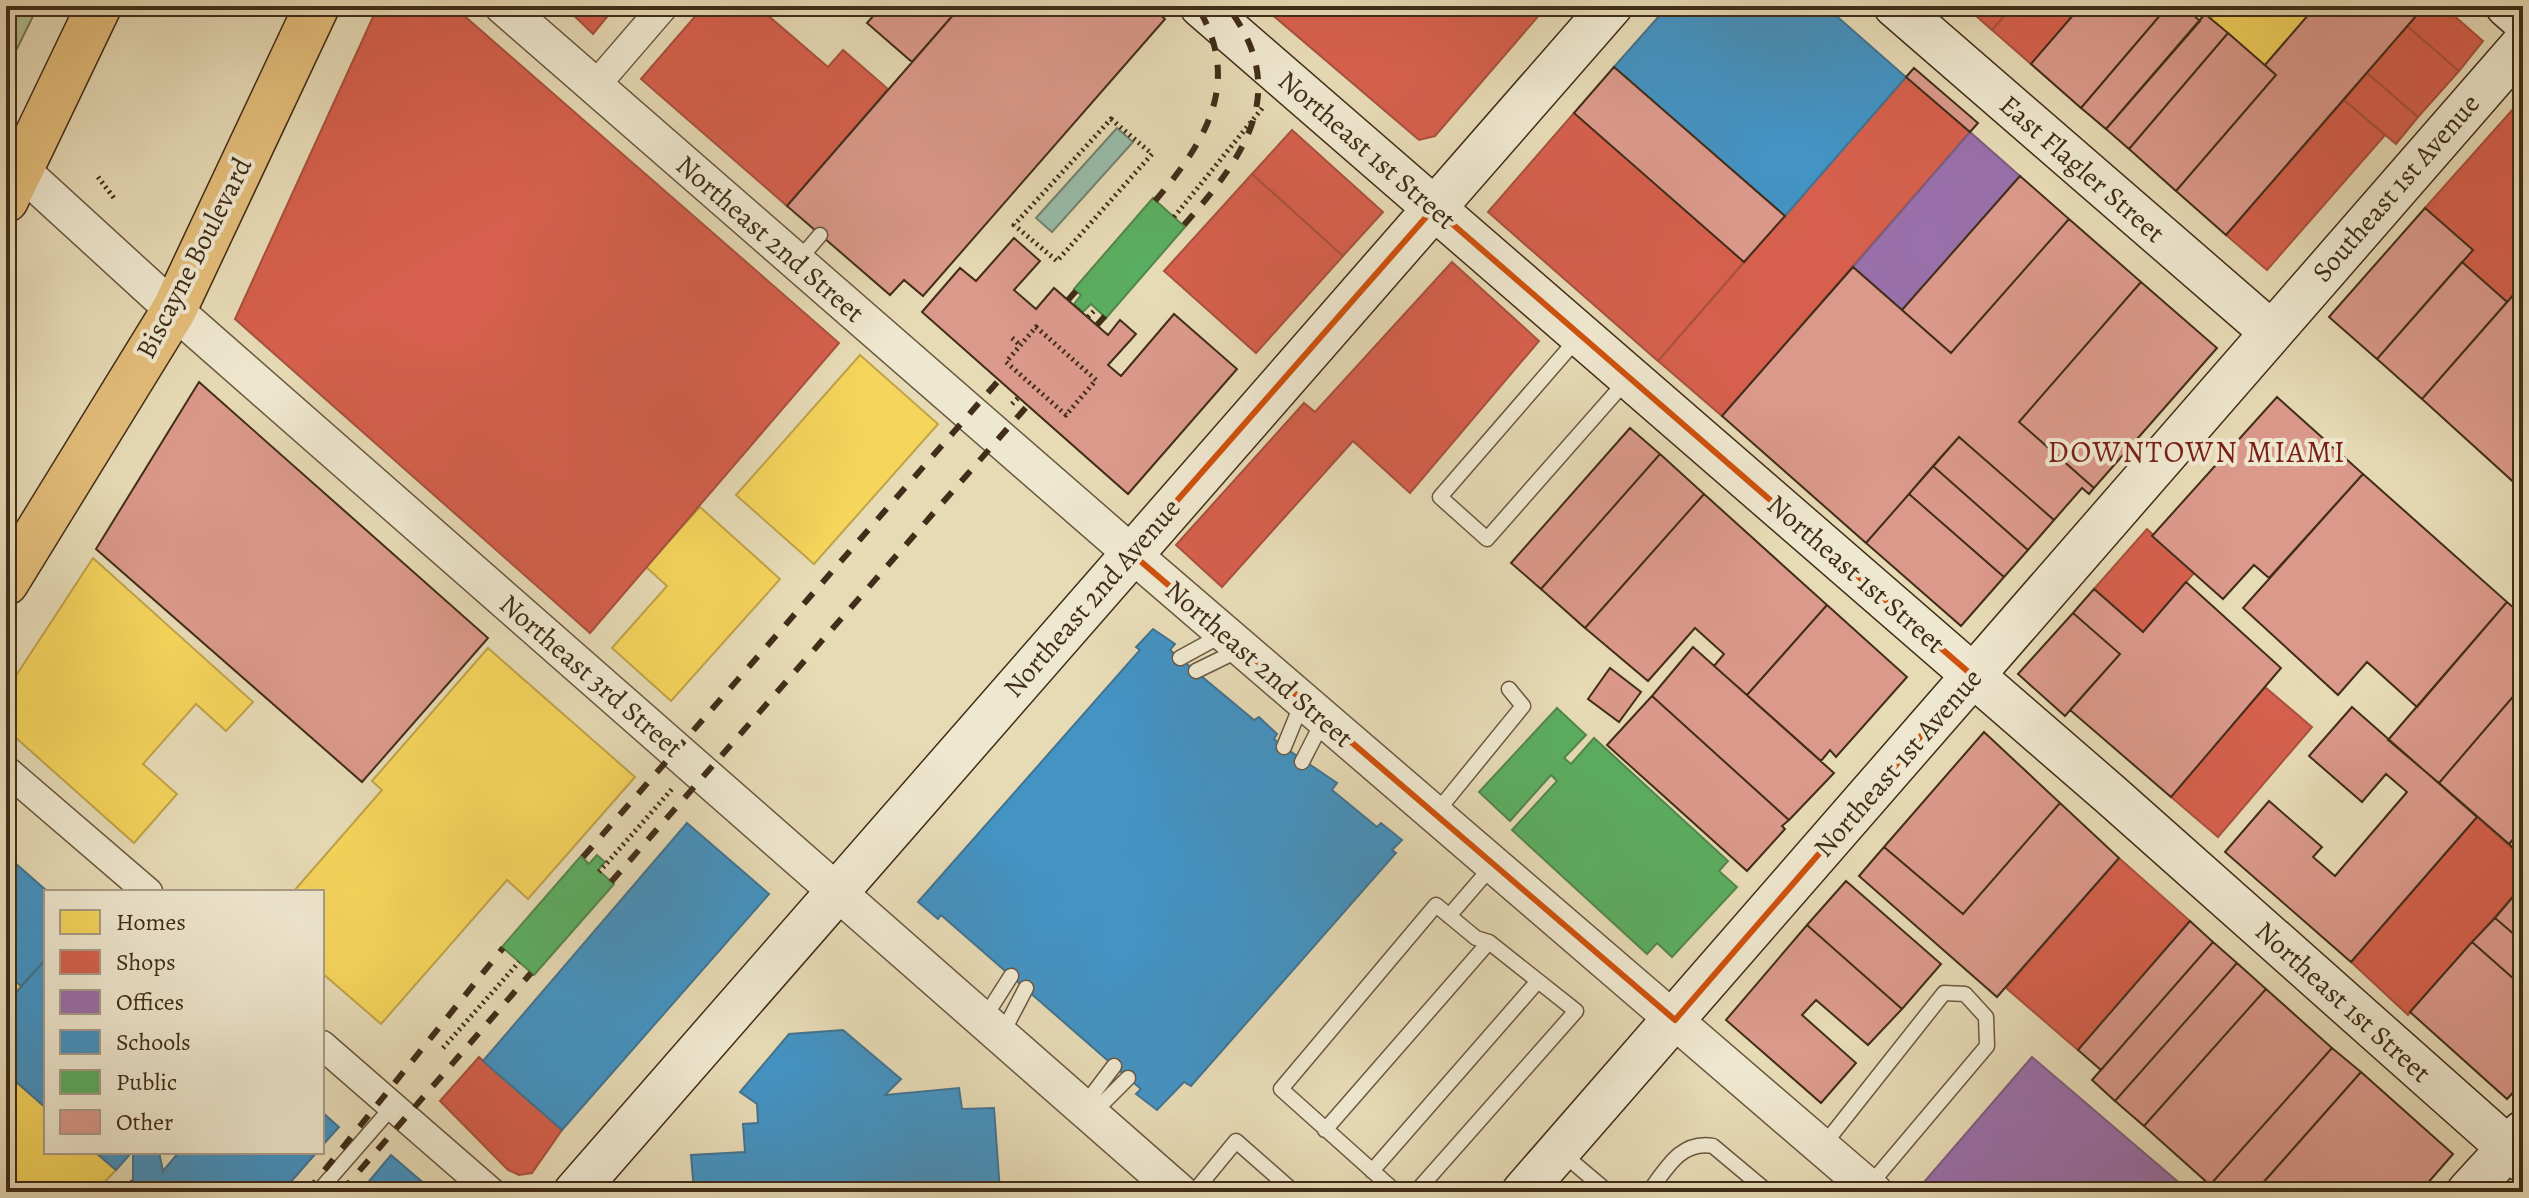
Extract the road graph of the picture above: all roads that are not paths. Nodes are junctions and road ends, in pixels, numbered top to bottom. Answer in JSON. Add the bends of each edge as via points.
{"nodes":[{"id":1,"x":99,"y":6,"type":"edge"},
{"id":2,"x":317,"y":6,"type":"edge"},
{"id":3,"x":503,"y":6,"type":"edge"},
{"id":4,"x":664,"y":6,"type":"edge"},
{"id":5,"x":1201,"y":6,"type":"edge"},
{"id":6,"x":1611,"y":6,"type":"edge"},
{"id":7,"x":1895,"y":6,"type":"edge"},
{"id":8,"x":2507,"y":6,"type":"edge"},
{"id":9,"x":2523,"y":20,"type":"edge"},
{"id":10,"x":2523,"y":44,"type":"edge"},
{"id":11,"x":595,"y":86,"type":"junction"},
{"id":12,"x":11,"y":176,"type":"edge"},
{"id":13,"x":1434,"y":208,"type":"junction"},
{"id":14,"x":820,"y":235,"type":"dead end"},
{"id":15,"x":797,"y":262,"type":"junction"},
{"id":16,"x":174,"y":310,"type":"junction"},
{"id":17,"x":2270,"y":331,"type":"junction"},
{"id":18,"x":1580,"y":335,"type":"junction"},
{"id":19,"x":1629,"y":377,"type":"junction"},
{"id":20,"x":1131,"y":553,"type":"junction"},
{"id":21,"x":6,"y":583,"type":"edge"},
{"id":22,"x":1233,"y":640,"type":"junction"},
{"id":23,"x":1180,"y":658,"type":"dead end"},
{"id":24,"x":1196,"y":671,"type":"dead end"},
{"id":25,"x":1973,"y":676,"type":"junction"},
{"id":26,"x":1509,"y":689,"type":"dead end"},
{"id":27,"x":1313,"y":710,"type":"junction"},
{"id":28,"x":1284,"y":747,"type":"dead end"},
{"id":29,"x":1302,"y":762,"type":"dead end"},
{"id":30,"x":6,"y":770,"type":"edge"},
{"id":31,"x":1435,"y":814,"type":"junction"},
{"id":32,"x":1494,"y":865,"type":"junction"},
{"id":33,"x":146,"y":890,"type":"edge"},
{"id":34,"x":836,"y":890,"type":"junction"},
{"id":35,"x":1449,"y":916,"type":"junction"},
{"id":36,"x":1489,"y":942,"type":"junction"},
{"id":37,"x":1011,"y":976,"type":"dead end"},
{"id":38,"x":1538,"y":981,"type":"junction"},
{"id":39,"x":1026,"y":988,"type":"dead end"},
{"id":40,"x":1675,"y":1020,"type":"junction"},
{"id":41,"x":992,"y":1028,"type":"junction"},
{"id":42,"x":324,"y":1047,"type":"edge"},
{"id":43,"x":1114,"y":1066,"type":"dead end"},
{"id":44,"x":1128,"y":1078,"type":"dead end"},
{"id":45,"x":393,"y":1106,"type":"junction"},
{"id":46,"x":1087,"y":1111,"type":"junction"},
{"id":47,"x":1325,"y":1130,"type":"junction"},
{"id":48,"x":1822,"y":1147,"type":"junction"},
{"id":49,"x":2518,"y":1147,"type":"edge"},
{"id":50,"x":1559,"y":1150,"type":"junction"},
{"id":51,"x":1372,"y":1171,"type":"junction"},
{"id":52,"x":1860,"y":1184,"type":"edge"},
{"id":53,"x":318,"y":1192,"type":"edge"},
{"id":54,"x":491,"y":1192,"type":"edge"},
{"id":55,"x":575,"y":1192,"type":"edge"},
{"id":56,"x":1179,"y":1192,"type":"edge"},
{"id":57,"x":1194,"y":1192,"type":"edge"},
{"id":58,"x":1294,"y":1192,"type":"edge"},
{"id":59,"x":1396,"y":1192,"type":"edge"},
{"id":60,"x":1416,"y":1192,"type":"edge"},
{"id":61,"x":1523,"y":1192,"type":"edge"},
{"id":62,"x":1608,"y":1192,"type":"edge"},
{"id":63,"x":1649,"y":1192,"type":"edge"},
{"id":64,"x":1768,"y":1192,"type":"edge"},
{"id":65,"x":2468,"y":1192,"type":"edge"}],
"edges":[{"from":1,"to":12,"type":"main road"},
{"from":2,"to":16,"type":"main road","name":"Biscayne Boulevard"},
{"from":3,"to":11,"type":"street","name":"Northeast 2nd Street"},
{"from":4,"to":11,"type":"street"},
{"from":5,"to":13,"type":"main road","name":"Northeast 1st Street"},
{"from":6,"to":13,"type":"main road","name":"Northeast 2nd Avenue"},
{"from":7,"to":17,"type":"main road","name":"East Flagler Street"},
{"from":8,"to":9,"type":"main road"},
{"from":10,"to":17,"type":"main road","name":"Southeast 1st Avenue"},
{"from":11,"to":15,"type":"street","name":"Northeast 2nd Street"},
{"from":12,"to":16,"type":"street","name":"Northeast 3rd Street"},
{"from":13,"to":18,"type":"main road","name":"Northeast 1st Street"},
{"from":13,"to":20,"type":"main road","name":"Northeast 2nd Avenue"},
{"from":14,"to":15,"type":"lane"},
{"from":15,"to":20,"type":"street","name":"Northeast 2nd Street"},
{"from":16,"to":21,"type":"main road","name":"Biscayne Boulevard"},
{"from":16,"to":34,"type":"street","name":"Northeast 3rd Street"},
{"from":17,"to":25,"type":"main road","name":"Northeast 1st Avenue"},
{"from":18,"to":19,"type":"main road","name":"Northeast 1st Street"},
{"from":18,"to":19,"type":"lane","via":[[1440,497],[1487,539]]},
{"from":19,"to":25,"type":"main road","name":"Northeast 1st Street"},
{"from":20,"to":22,"type":"street","name":"Northeast 2nd Street"},
{"from":20,"to":34,"type":"main road","name":"Northeast 2nd Avenue"},
{"from":22,"to":23,"type":"lane"},
{"from":22,"to":24,"type":"lane"},
{"from":22,"to":27,"type":"street","name":"Northeast 2nd Street"},
{"from":25,"to":40,"type":"main road","name":"Northeast 1st Avenue"},
{"from":25,"to":49,"type":"main road","name":"Northeast 1st Street"},
{"from":26,"to":31,"type":"lane","via":[[1523,706]]},
{"from":27,"to":28,"type":"lane"},
{"from":27,"to":29,"type":"lane"},
{"from":27,"to":31,"type":"street","name":"Northeast 2nd Street"},
{"from":30,"to":33,"type":"street"},
{"from":31,"to":32,"type":"street","name":"Northeast 2nd Street"},
{"from":32,"to":35,"type":"lane"},
{"from":32,"to":40,"type":"street","name":"Northeast 2nd Street"},
{"from":34,"to":41,"type":"street","name":"Northeast 3rd Street"},
{"from":34,"to":55,"type":"main road","name":"Northeast 2nd Avenue"},
{"from":35,"to":36,"type":"lane"},
{"from":35,"to":47,"type":"lane","via":[[1436,905],[1281,1089]]},
{"from":36,"to":38,"type":"lane"},
{"from":36,"to":47,"type":"lane"},
{"from":37,"to":41,"type":"lane"},
{"from":38,"to":51,"type":"lane"},
{"from":38,"to":60,"type":"lane","via":[[1576,1011]]},
{"from":39,"to":41,"type":"lane"},
{"from":40,"to":48,"type":"street","name":"Northeast 2nd Street"},
{"from":40,"to":50,"type":"main road","name":"Northeast 1st Avenue"},
{"from":41,"to":46,"type":"street","name":"Northeast 3rd Street"},
{"from":42,"to":45,"type":"street"},
{"from":43,"to":46,"type":"lane"},
{"from":44,"to":46,"type":"lane"},
{"from":45,"to":53,"type":"lane"},
{"from":45,"to":54,"type":"street"},
{"from":46,"to":56,"type":"street","name":"Northeast 3rd Street"},
{"from":47,"to":51,"type":"lane"},
{"from":48,"to":52,"type":"street","name":"Northeast 2nd Street"},
{"from":48,"to":52,"type":"lane","via":[[1944,993],[1965,994],[1986,1017],[1987,1046]]},
{"from":49,"to":65,"type":"main road"},
{"from":50,"to":61,"type":"main road","name":"Northeast 1st Avenue"},
{"from":50,"to":62,"type":"lane"},
{"from":51,"to":59,"type":"lane"},
{"from":57,"to":58,"type":"lane","via":[[1236,1141]]},
{"from":63,"to":64,"type":"lane","via":[[1674,1158],[1702,1144],[1713,1146]]}]}
